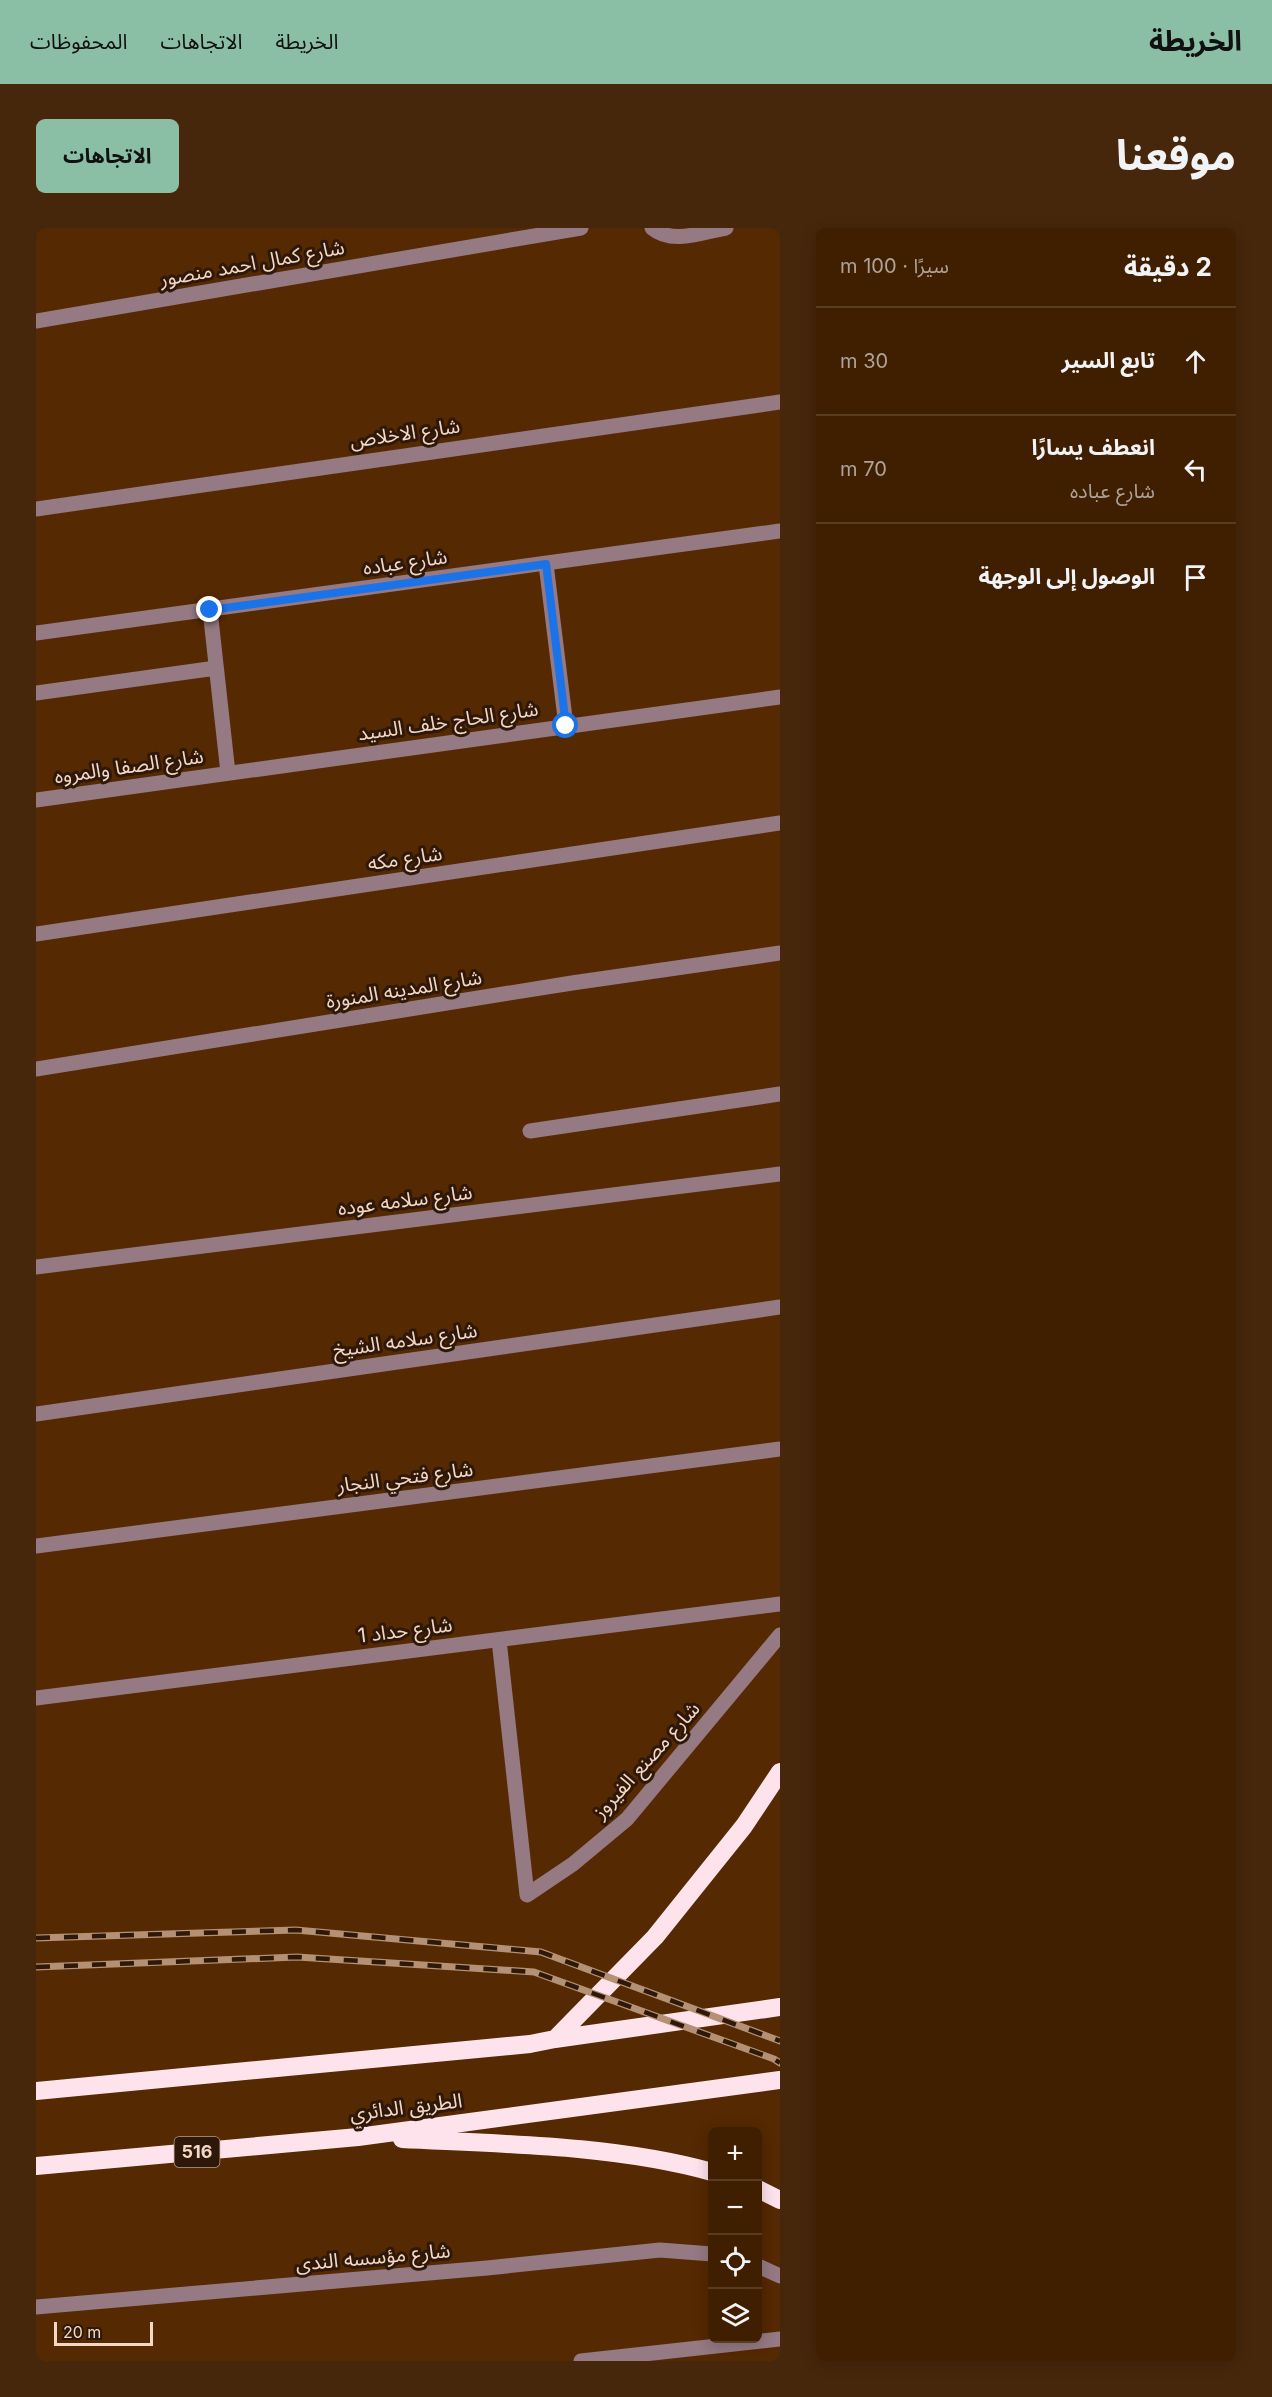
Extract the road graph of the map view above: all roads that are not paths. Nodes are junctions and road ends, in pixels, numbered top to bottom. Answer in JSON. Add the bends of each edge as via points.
{"nodes":[{"id":1,"x":581,"y":228,"type":"edge"},
{"id":2,"x":652,"y":228,"type":"edge"},
{"id":3,"x":726,"y":228,"type":"edge"},
{"id":4,"x":666,"y":232,"type":"edge"},
{"id":5,"x":36,"y":321,"type":"edge"},
{"id":6,"x":780,"y":402,"type":"edge"},
{"id":7,"x":36,"y":509,"type":"edge"},
{"id":8,"x":780,"y":531,"type":"edge"},
{"id":9,"x":546,"y":564,"type":"junction"},
{"id":10,"x":210,"y":610,"type":"junction"},
{"id":11,"x":36,"y":633,"type":"edge"},
{"id":12,"x":216,"y":668,"type":"junction"},
{"id":13,"x":36,"y":693,"type":"edge"},
{"id":14,"x":780,"y":697,"type":"edge"},
{"id":15,"x":566,"y":726,"type":"junction"},
{"id":16,"x":228,"y":773,"type":"junction"},
{"id":17,"x":36,"y":800,"type":"edge"},
{"id":18,"x":780,"y":823,"type":"edge"},
{"id":19,"x":36,"y":934,"type":"edge"},
{"id":20,"x":780,"y":953,"type":"edge"},
{"id":21,"x":36,"y":1069,"type":"edge"},
{"id":22,"x":780,"y":1094,"type":"edge"},
{"id":23,"x":530,"y":1131,"type":"dead end"},
{"id":24,"x":780,"y":1174,"type":"edge"},
{"id":25,"x":36,"y":1267,"type":"edge"},
{"id":26,"x":780,"y":1307,"type":"edge"},
{"id":27,"x":36,"y":1414,"type":"edge"},
{"id":28,"x":780,"y":1449,"type":"edge"},
{"id":29,"x":36,"y":1546,"type":"edge"},
{"id":30,"x":780,"y":1604,"type":"edge"},
{"id":31,"x":780,"y":1635,"type":"edge"},
{"id":32,"x":499,"y":1640,"type":"junction"},
{"id":33,"x":36,"y":1698,"type":"edge"},
{"id":34,"x":780,"y":1772,"type":"edge"},
{"id":35,"x":780,"y":2007,"type":"edge"},
{"id":36,"x":555,"y":2039,"type":"junction"},
{"id":37,"x":780,"y":2080,"type":"edge"},
{"id":38,"x":36,"y":2091,"type":"edge"},
{"id":39,"x":358,"y":2137,"type":"junction"},
{"id":40,"x":36,"y":2166,"type":"edge"},
{"id":41,"x":708,"y":2171,"type":"edge"},
{"id":42,"x":762,"y":2191,"type":"edge"},
{"id":43,"x":780,"y":2200,"type":"edge"},
{"id":44,"x":708,"y":2254,"type":"edge"},
{"id":45,"x":762,"y":2268,"type":"edge"},
{"id":46,"x":780,"y":2276,"type":"edge"},
{"id":47,"x":36,"y":2307,"type":"edge"},
{"id":48,"x":780,"y":2339,"type":"edge"},
{"id":49,"x":581,"y":2361,"type":"edge"}],
"edges":[{"from":1,"to":5,"type":"street","name":"شارع كمال احمد منصور"},
{"from":2,"to":4,"type":"street"},
{"from":3,"to":4,"type":"street"},
{"from":6,"to":7,"type":"street","name":"شارع الاخلاص"},
{"from":8,"to":9,"type":"street","name":"شارع عباده"},
{"from":9,"to":10,"type":"street","name":"شارع عباده"},
{"from":9,"to":15,"type":"street"},
{"from":10,"to":11,"type":"street","name":"شارع عباده"},
{"from":10,"to":12,"type":"street"},
{"from":12,"to":13,"type":"street"},
{"from":12,"to":16,"type":"street"},
{"from":14,"to":15,"type":"street","name":"شارع الحاج خلف السيد"},
{"from":15,"to":16,"type":"street","name":"شارع الحاج خلف السيد"},
{"from":16,"to":17,"type":"street","name":"شارع الصفا والمروه"},
{"from":18,"to":19,"type":"street","name":"شارع مكه"},
{"from":20,"to":21,"type":"street","name":"شارع المدينه المنورة"},
{"from":22,"to":23,"type":"street"},
{"from":24,"to":25,"type":"street","name":"شارع سلامه عوده"},
{"from":26,"to":27,"type":"street","name":"شارع سلامه الشيخ"},
{"from":28,"to":29,"type":"street","name":"شارع فتحي النجار"},
{"from":30,"to":32,"type":"street","name":"شارع حداد 1"},
{"from":31,"to":32,"type":"street","name":"شارع مصنع الفيروز","via":[[627,1819],[573,1864],[527,1895]]},
{"from":32,"to":33,"type":"street","name":"شارع حداد 1"},
{"from":34,"to":36,"type":"highway","via":[[744,1826],[655,1937]]},
{"from":35,"to":36,"type":"highway"},
{"from":36,"to":38,"type":"highway"},
{"from":37,"to":39,"type":"highway","name":"الطريق الدائري","number":"516"},
{"from":39,"to":40,"type":"highway","name":"الطريق الدائري","number":"516"},
{"from":39,"to":41,"type":"highway","via":[[564,2148],[665,2161]]},
{"from":42,"to":43,"type":"highway"},
{"from":44,"to":47,"type":"street","name":"شارع مؤسسه الندى","via":[[660,2250]]},
{"from":45,"to":46,"type":"street"},
{"from":48,"to":49,"type":"street"}]}
